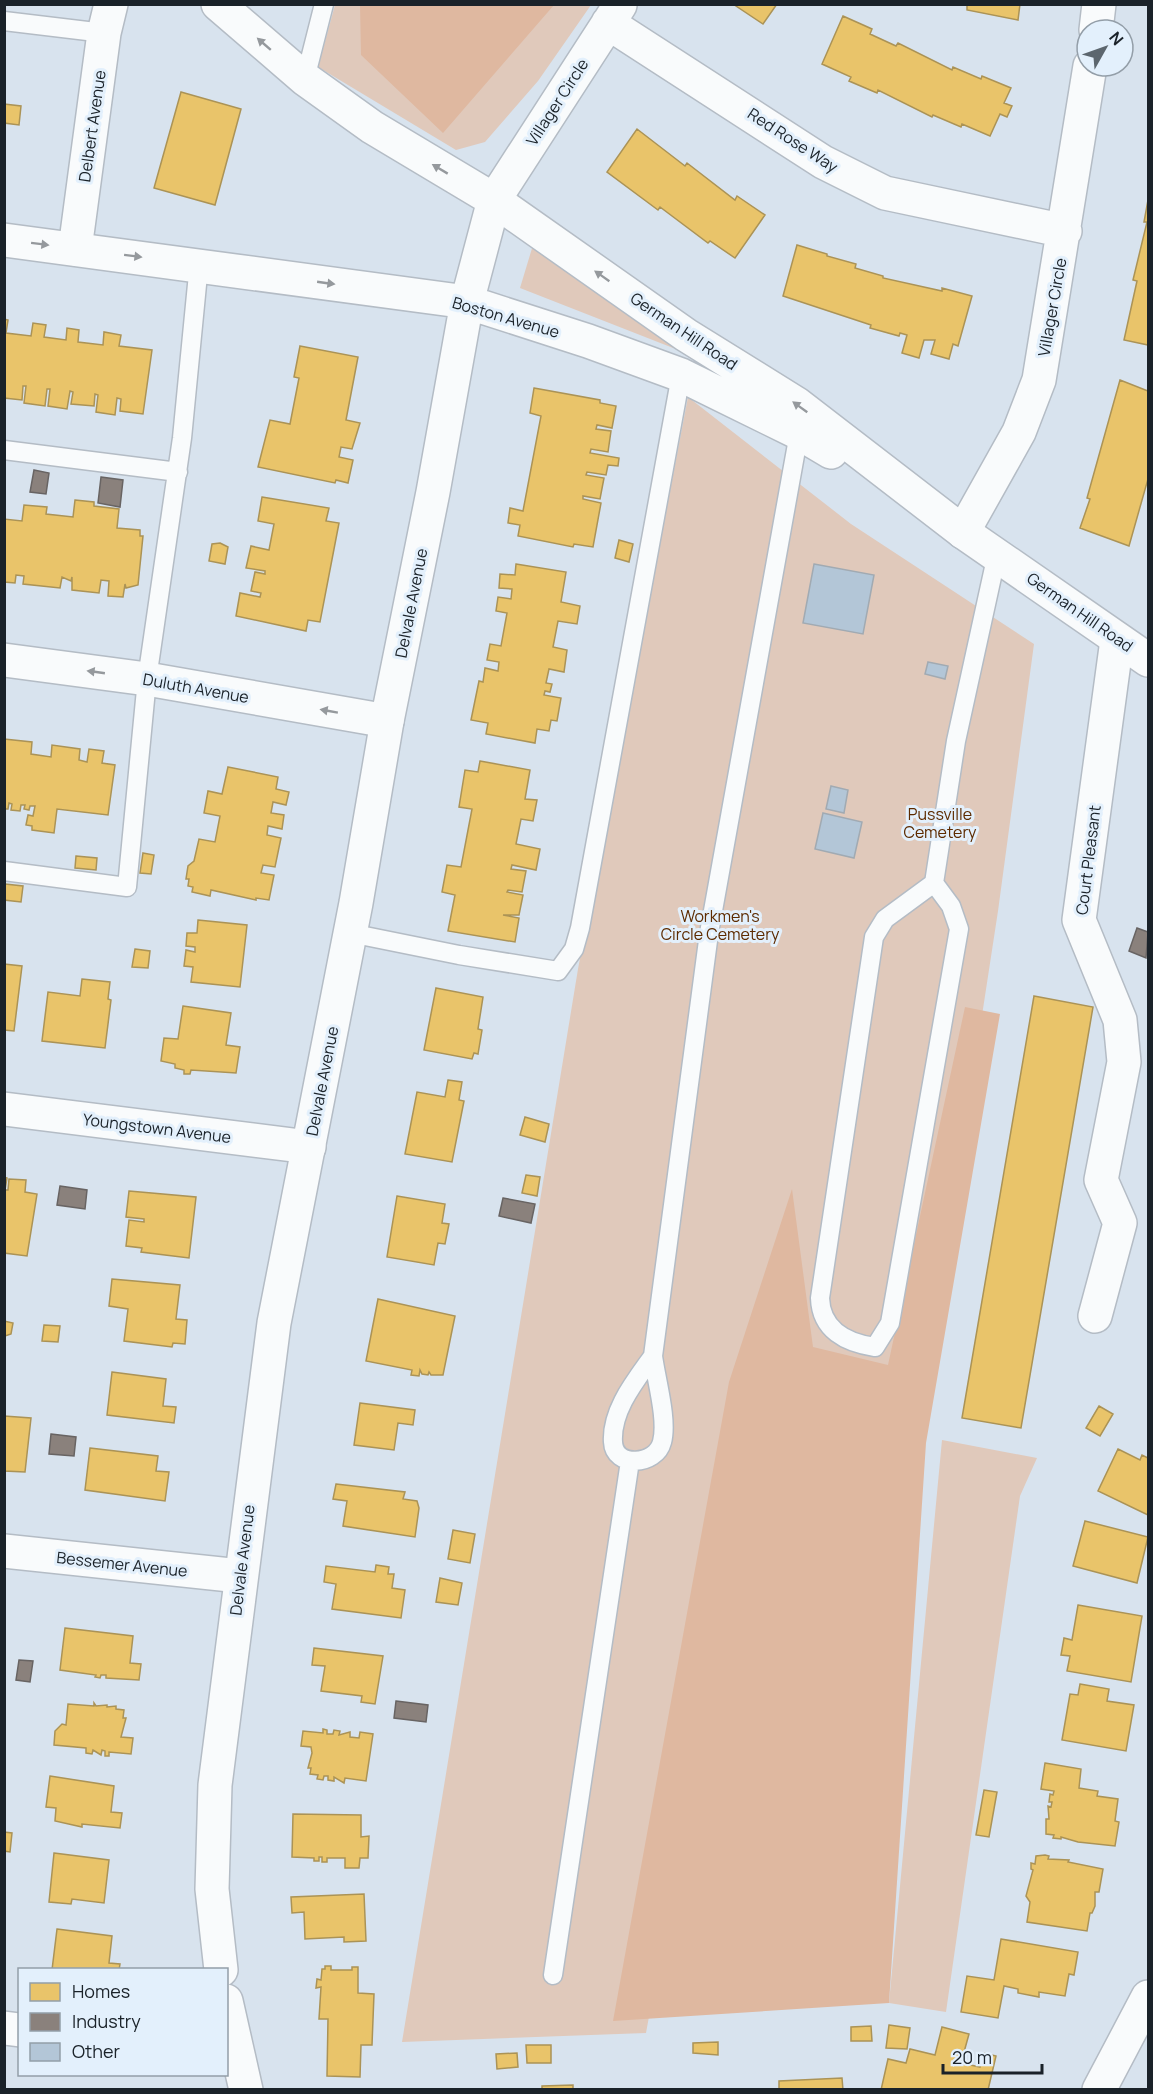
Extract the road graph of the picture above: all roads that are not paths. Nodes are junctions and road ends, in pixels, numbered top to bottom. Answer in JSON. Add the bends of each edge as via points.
{"nodes":[{"id":1,"x":218,"y":4,"type":"edge"},
{"id":2,"x":324,"y":4,"type":"edge"},
{"id":3,"x":614,"y":14,"type":"edge"},
{"id":4,"x":108,"y":19,"type":"edge"},
{"id":5,"x":4,"y":21,"type":"edge"},
{"id":6,"x":1088,"y":78,"type":"edge"},
{"id":7,"x":305,"y":79,"type":"junction"},
{"id":8,"x":494,"y":200,"type":"junction"},
{"id":9,"x":1065,"y":231,"type":"junction"},
{"id":10,"x":4,"y":240,"type":"edge"},
{"id":11,"x":75,"y":249,"type":"junction"},
{"id":12,"x":199,"y":264,"type":"junction"},
{"id":13,"x":467,"y":302,"type":"junction"},
{"id":14,"x":681,"y":375,"type":"junction"},
{"id":15,"x":799,"y":433,"type":"junction"},
{"id":16,"x":4,"y":450,"type":"edge"},
{"id":17,"x":178,"y":472,"type":"junction"},
{"id":18,"x":963,"y":532,"type":"junction"},
{"id":19,"x":997,"y":554,"type":"junction"},
{"id":20,"x":1117,"y":640,"type":"junction"},
{"id":21,"x":4,"y":660,"type":"edge"},
{"id":22,"x":1149,"y":660,"type":"edge"},
{"id":23,"x":147,"y":679,"type":"junction"},
{"id":24,"x":387,"y":721,"type":"junction"},
{"id":25,"x":4,"y":871,"type":"edge"},
{"id":26,"x":934,"y":883,"type":"junction"},
{"id":27,"x":350,"y":933,"type":"junction"},
{"id":28,"x":4,"y":1109,"type":"edge"},
{"id":29,"x":309,"y":1147,"type":"junction"},
{"id":30,"x":1095,"y":1316,"type":"dead end"},
{"id":31,"x":653,"y":1356,"type":"junction"},
{"id":32,"x":630,"y":1461,"type":"junction"},
{"id":33,"x":4,"y":1551,"type":"edge"},
{"id":34,"x":240,"y":1576,"type":"junction"},
{"id":35,"x":221,"y":1968,"type":"edge"},
{"id":36,"x":554,"y":1975,"type":"dead end"},
{"id":37,"x":1149,"y":1997,"type":"edge"},
{"id":38,"x":228,"y":2020,"type":"edge"},
{"id":39,"x":232,"y":2058,"type":"edge"},
{"id":40,"x":246,"y":2090,"type":"edge"},
{"id":41,"x":1098,"y":2090,"type":"edge"}],
"edges":[{"from":7,"to":1,"type":"street","name":"German Hill Road","one_way":true},
{"from":2,"to":7,"type":"lane"},
{"from":3,"to":8,"type":"street","name":"Villager Circle"},
{"from":3,"to":9,"type":"street","name":"Red Rose Way","via":[[824,162],[885,193]]},
{"from":4,"to":5,"type":"lane"},
{"from":4,"to":11,"type":"street","name":"Delbert Avenue"},
{"from":6,"to":9,"type":"street","name":"Villager Circle"},
{"from":8,"to":7,"type":"street","name":"German Hill Road","one_way":true,"via":[[372,127]]},
{"from":8,"to":13,"type":"street","name":"Delvale Avenue"},
{"from":18,"to":8,"type":"street","name":"German Hill Road","one_way":true,"via":[[797,404],[686,335]]},
{"from":9,"to":18,"type":"street","name":"Villager Circle","via":[[1040,380],[1019,432]]},
{"from":10,"to":11,"type":"street","name":"Boston Avenue","one_way":true},
{"from":11,"to":12,"type":"street","name":"Boston Avenue","one_way":true},
{"from":12,"to":13,"type":"street","name":"Boston Avenue","one_way":true},
{"from":12,"to":17,"type":"lane"},
{"from":13,"to":14,"type":"street","name":"Boston Avenue"},
{"from":13,"to":24,"type":"street","name":"Delvale Avenue"},
{"from":14,"to":15,"type":"street","name":"Boston Avenue"},
{"from":14,"to":27,"type":"lane","via":[[574,950],[558,971]]},
{"from":15,"to":18,"type":"street","name":"Boston Avenue"},
{"from":15,"to":31,"type":"lane","via":[[709,933]]},
{"from":16,"to":17,"type":"lane"},
{"from":17,"to":23,"type":"lane"},
{"from":18,"to":19,"type":"street","name":"German Hill Road"},
{"from":19,"to":20,"type":"street","name":"German Hill Road"},
{"from":19,"to":26,"type":"lane","via":[[956,741]]},
{"from":20,"to":22,"type":"street","name":"German Hill Road"},
{"from":20,"to":30,"type":"street","name":"Court Pleasant","via":[[1079,920],[1120,1020],[1124,1062],[1101,1180],[1120,1223]]},
{"from":23,"to":21,"type":"street","name":"Duluth Avenue","one_way":true},
{"from":24,"to":23,"type":"street","name":"Duluth Avenue","one_way":true},
{"from":23,"to":25,"type":"lane","via":[[127,887]]},
{"from":24,"to":27,"type":"street","name":"Delvale Avenue"},
{"from":26,"to":26,"type":"lane","via":[[885,919],[874,937],[820,1298],[820,1313],[832,1329],[854,1344],[875,1347],[890,1323],[959,929],[951,906]]},
{"from":27,"to":29,"type":"street","name":"Delvale Avenue"},
{"from":28,"to":29,"type":"street","name":"Youngstown Avenue"},
{"from":29,"to":34,"type":"street","name":"Delvale Avenue","via":[[274,1323]]},
{"from":31,"to":32,"type":"lane","via":[[624,1397],[613,1430],[612,1444],[619,1455]]},
{"from":31,"to":32,"type":"lane","via":[[662,1442],[656,1454],[644,1461]]},
{"from":32,"to":36,"type":"lane"},
{"from":33,"to":34,"type":"street","name":"Bessemer Avenue"},
{"from":34,"to":35,"type":"street","name":"Delvale Avenue","via":[[215,1785],[212,1844],[215,1936]]},
{"from":37,"to":41,"type":"street"},
{"from":38,"to":39,"type":"street"},
{"from":39,"to":40,"type":"street"}]}
